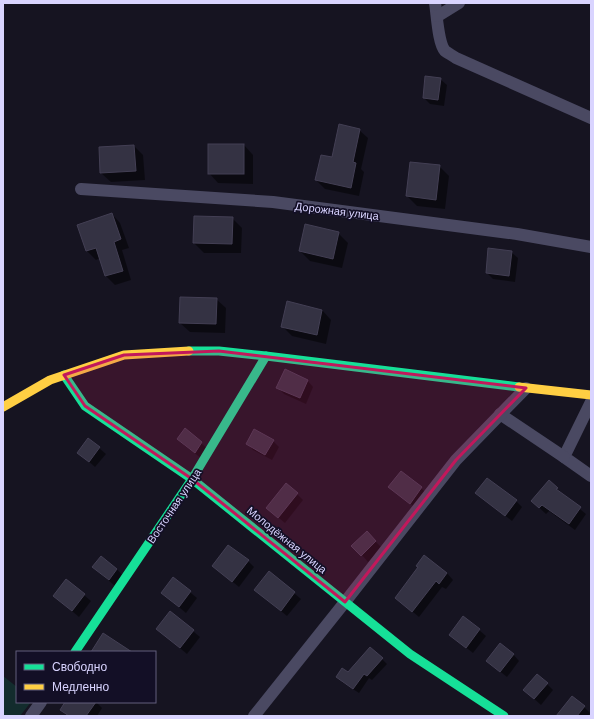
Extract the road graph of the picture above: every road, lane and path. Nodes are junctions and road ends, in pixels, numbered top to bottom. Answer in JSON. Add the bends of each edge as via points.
{"nodes":[{"id":1,"x":435,"y":3,"type":"edge"},
{"id":2,"x":459,"y":3,"type":"edge"},
{"id":3,"x":438,"y":16,"type":"junction"},
{"id":4,"x":591,"y":118,"type":"edge"},
{"id":5,"x":81,"y":189,"type":"dead end"},
{"id":6,"x":591,"y":247,"type":"edge"},
{"id":7,"x":266,"y":356,"type":"junction"},
{"id":8,"x":64,"y":376,"type":"junction"},
{"id":9,"x":526,"y":388,"type":"junction"},
{"id":10,"x":591,"y":395,"type":"edge"},
{"id":11,"x":591,"y":402,"type":"edge"},
{"id":12,"x":3,"y":407,"type":"edge"},
{"id":13,"x":500,"y":414,"type":"junction"},
{"id":14,"x":564,"y":457,"type":"junction"},
{"id":15,"x":591,"y":476,"type":"edge"},
{"id":16,"x":192,"y":480,"type":"junction"},
{"id":17,"x":345,"y":602,"type":"junction"},
{"id":18,"x":76,"y":651,"type":"edge"},
{"id":19,"x":40,"y":703,"type":"edge"},
{"id":20,"x":31,"y":716,"type":"edge"},
{"id":21,"x":254,"y":716,"type":"edge"},
{"id":22,"x":504,"y":716,"type":"edge"}],
"edges":[{"from":1,"to":3,"type":"street"},
{"from":2,"to":3,"type":"street"},
{"from":3,"to":4,"type":"street","via":[[439,38],[444,50],[456,58]]},
{"from":5,"to":6,"type":"street","name":"Дорожная улица","via":[[273,202],[517,234]]},
{"from":7,"to":8,"type":"street","via":[[177,350],[124,355]]},
{"from":7,"to":9,"type":"street"},
{"from":7,"to":16,"type":"street","name":"Восточная улица"},
{"from":8,"to":12,"type":"street","via":[[50,380]]},
{"from":8,"to":16,"type":"street","name":"Молодёжная улица","via":[[85,406]]},
{"from":9,"to":10,"type":"street"},
{"from":9,"to":13,"type":"street"},
{"from":11,"to":14,"type":"street"},
{"from":13,"to":14,"type":"street"},
{"from":13,"to":17,"type":"street","via":[[456,460]]},
{"from":14,"to":15,"type":"street"},
{"from":16,"to":17,"type":"street","name":"Молодёжная улица"},
{"from":16,"to":18,"type":"street","name":"Восточная улица"},
{"from":17,"to":21,"type":"street"},
{"from":17,"to":22,"type":"street","name":"Молодёжная улица","via":[[410,654]]},
{"from":19,"to":20,"type":"street"}]}
